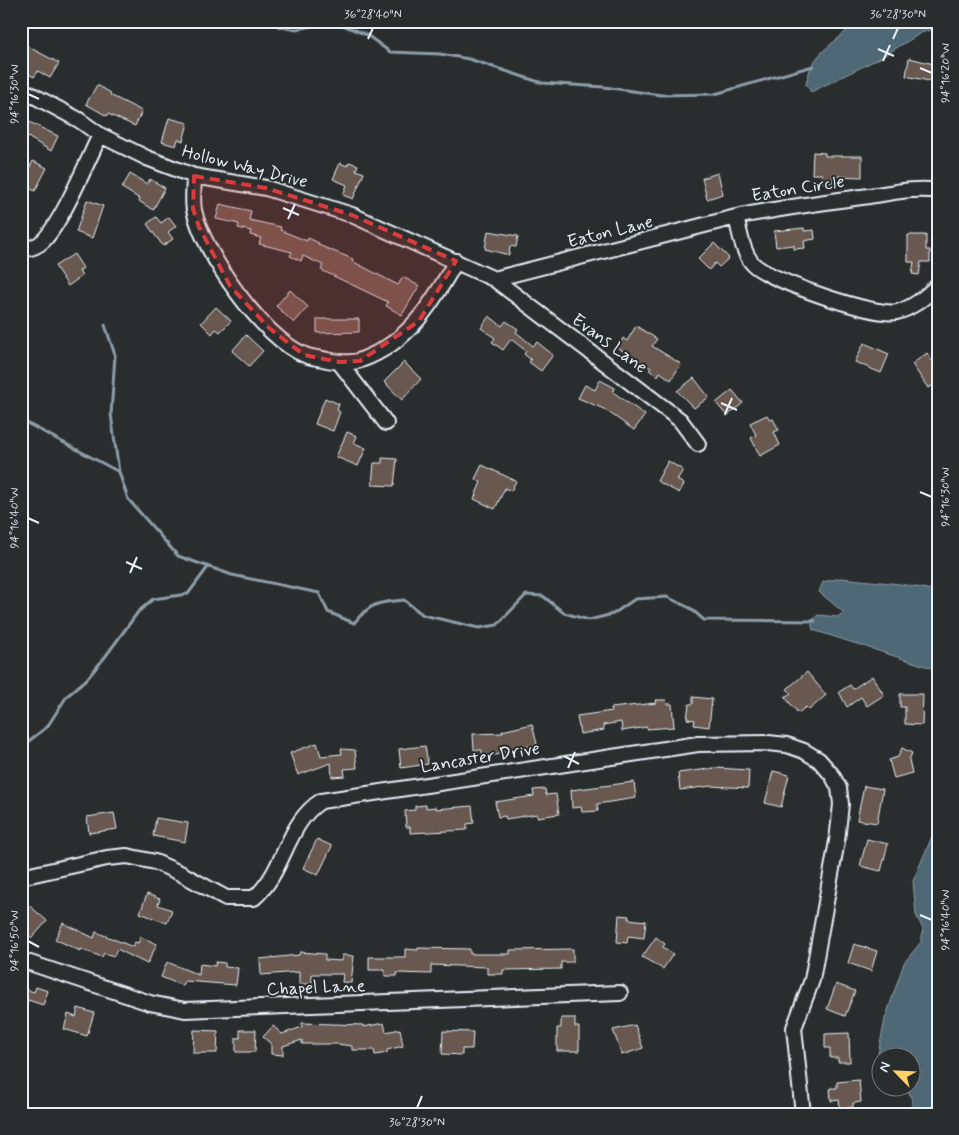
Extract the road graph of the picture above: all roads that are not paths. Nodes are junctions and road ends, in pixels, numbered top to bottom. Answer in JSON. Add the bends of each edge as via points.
{"nodes":[{"id":1,"x":21,"y":89,"type":"edge"},
{"id":2,"x":100,"y":135,"type":"junction"},
{"id":3,"x":194,"y":176,"type":"junction"},
{"id":4,"x":938,"y":191,"type":"edge"},
{"id":5,"x":736,"y":217,"type":"junction"},
{"id":6,"x":21,"y":250,"type":"edge"},
{"id":7,"x":456,"y":261,"type":"junction"},
{"id":8,"x":494,"y":279,"type":"junction"},
{"id":9,"x":938,"y":284,"type":"edge"},
{"id":10,"x":339,"y":362,"type":"junction"},
{"id":11,"x":386,"y":423,"type":"dead end"},
{"id":12,"x":698,"y":444,"type":"dead end"},
{"id":13,"x":21,"y":877,"type":"edge"},
{"id":14,"x":21,"y":960,"type":"edge"},
{"id":15,"x":620,"y":993,"type":"dead end"},
{"id":16,"x":803,"y":1114,"type":"edge"}],
"edges":[{"from":1,"to":2,"type":"street","name":"Hollow Way Drive"},
{"from":2,"to":3,"type":"street","name":"Hollow Way Drive"},
{"from":2,"to":6,"type":"street","via":[[60,215],[42,242]]},
{"from":3,"to":7,"type":"street","name":"Hollow Way Drive","via":[[266,188],[335,210]]},
{"from":3,"to":10,"type":"street","via":[[194,209],[199,227],[230,286],[285,342],[304,355]]},
{"from":4,"to":5,"type":"street","name":"Eaton Circle","via":[[888,194]]},
{"from":5,"to":8,"type":"street","name":"Eaton Lane"},
{"from":5,"to":9,"type":"street","name":"Eaton Circle","via":[[745,251],[753,264],[765,273],[849,304],[880,312],[896,312],[913,305]]},
{"from":7,"to":8,"type":"street","name":"Hollow Way Drive"},
{"from":7,"to":10,"type":"street","via":[[419,321],[360,361]]},
{"from":8,"to":12,"type":"street","name":"Evans Lane","via":[[680,420]]},
{"from":10,"to":11,"type":"street"},
{"from":13,"to":16,"type":"street","name":"Lancaster Drive","via":[[127,856],[155,862],[226,898],[254,898],[273,878],[302,819],[321,801],[698,744],[787,745],[819,760],[839,788],[841,804],[812,980],[794,1028]]},
{"from":14,"to":15,"type":"street","name":"Chapel Lane","via":[[150,1003],[185,1010]]}]}
